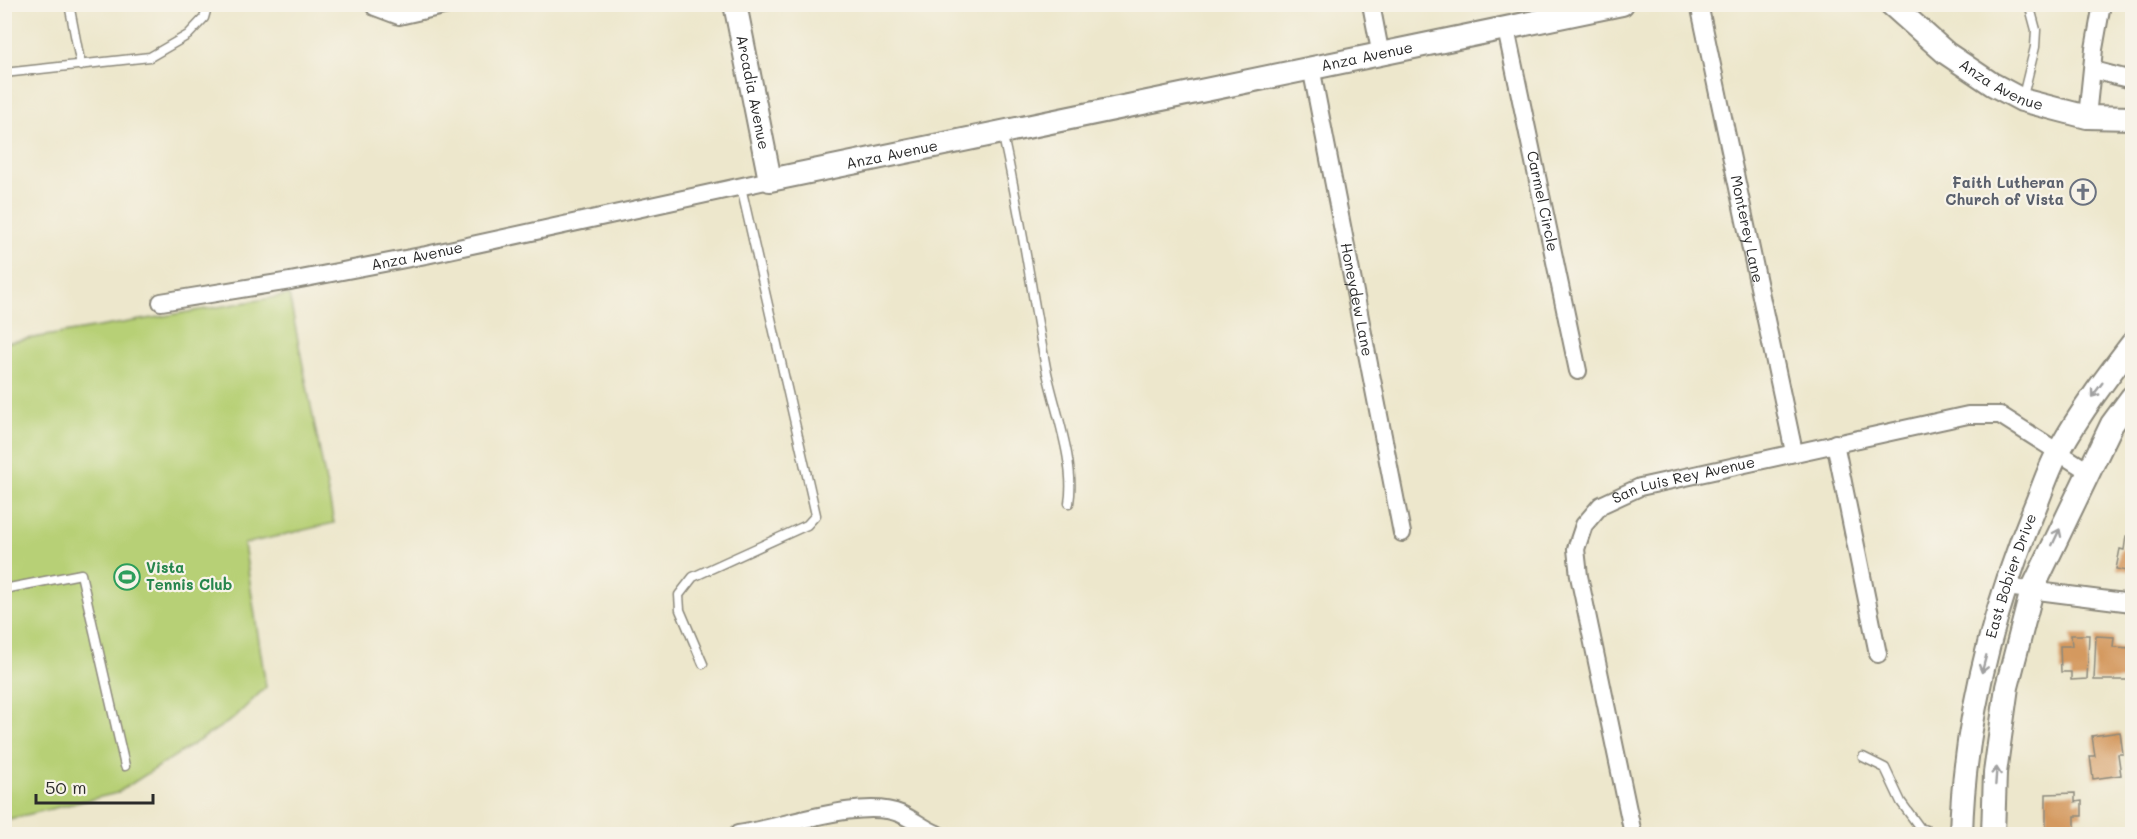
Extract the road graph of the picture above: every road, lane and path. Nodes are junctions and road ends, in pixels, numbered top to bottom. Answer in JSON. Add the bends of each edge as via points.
{"nodes":[{"id":1,"x":69,"y":4,"type":"edge"},
{"id":2,"x":208,"y":4,"type":"edge"},
{"id":3,"x":374,"y":4,"type":"edge"},
{"id":4,"x":452,"y":4,"type":"edge"},
{"id":5,"x":735,"y":4,"type":"edge"},
{"id":6,"x":1371,"y":4,"type":"edge"},
{"id":7,"x":1622,"y":4,"type":"edge"},
{"id":8,"x":1699,"y":4,"type":"edge"},
{"id":9,"x":1891,"y":4,"type":"edge"},
{"id":10,"x":2029,"y":4,"type":"edge"},
{"id":11,"x":2102,"y":4,"type":"edge"},
{"id":12,"x":1506,"y":29,"type":"junction"},
{"id":13,"x":1381,"y":56,"type":"junction"},
{"id":14,"x":81,"y":66,"type":"junction"},
{"id":15,"x":1311,"y":67,"type":"junction"},
{"id":16,"x":2093,"y":70,"type":"junction"},
{"id":17,"x":4,"y":73,"type":"edge"},
{"id":18,"x":2133,"y":80,"type":"edge"},
{"id":19,"x":2022,"y":100,"type":"junction"},
{"id":20,"x":2087,"y":117,"type":"junction"},
{"id":21,"x":2133,"y":118,"type":"edge"},
{"id":22,"x":1002,"y":132,"type":"junction"},
{"id":23,"x":770,"y":180,"type":"junction"},
{"id":24,"x":741,"y":187,"type":"junction"},
{"id":25,"x":161,"y":302,"type":"dead end"},
{"id":26,"x":2133,"y":344,"type":"edge"},
{"id":27,"x":1578,"y":371,"type":"dead end"},
{"id":28,"x":2133,"y":397,"type":"edge"},
{"id":29,"x":1835,"y":443,"type":"junction"},
{"id":30,"x":2058,"y":451,"type":"junction"},
{"id":31,"x":1794,"y":452,"type":"junction"},
{"id":32,"x":2088,"y":471,"type":"junction"},
{"id":33,"x":1069,"y":503,"type":"dead end"},
{"id":34,"x":1402,"y":533,"type":"dead end"},
{"id":35,"x":2006,"y":587,"type":"junction"},
{"id":36,"x":4,"y":589,"type":"edge"},
{"id":37,"x":2032,"y":590,"type":"junction"},
{"id":38,"x":2133,"y":603,"type":"edge"},
{"id":39,"x":1878,"y":654,"type":"dead end"},
{"id":40,"x":704,"y":664,"type":"dead end"},
{"id":41,"x":1863,"y":757,"type":"dead end"},
{"id":42,"x":125,"y":766,"type":"dead end"},
{"id":43,"x":924,"y":833,"type":"edge"},
{"id":44,"x":738,"y":834,"type":"edge"},
{"id":45,"x":1633,"y":834,"type":"edge"},
{"id":46,"x":1936,"y":834,"type":"edge"},
{"id":47,"x":1961,"y":834,"type":"edge"},
{"id":48,"x":1993,"y":834,"type":"edge"}],
"edges":[{"from":1,"to":14,"type":"lane"},
{"from":2,"to":14,"type":"lane","via":[[204,18],[188,35],[150,57]]},
{"from":3,"to":4,"type":"street","via":[[399,16]]},
{"from":5,"to":23,"type":"street","name":"Arcadia Avenue"},
{"from":6,"to":13,"type":"street"},
{"from":7,"to":12,"type":"street","name":"Anza Avenue"},
{"from":8,"to":31,"type":"street","name":"Monterey Lane"},
{"from":9,"to":19,"type":"street","name":"Anza Avenue","via":[[1946,53]]},
{"from":10,"to":19,"type":"lane","via":[[2036,30],[2035,47]]},
{"from":11,"to":16,"type":"street"},
{"from":12,"to":13,"type":"street","name":"Anza Avenue"},
{"from":12,"to":27,"type":"street","name":"Carmel Circle"},
{"from":13,"to":15,"type":"street","name":"Anza Avenue"},
{"from":14,"to":17,"type":"lane"},
{"from":15,"to":22,"type":"street","name":"Anza Avenue"},
{"from":15,"to":34,"type":"street","name":"Honeydew Lane"},
{"from":16,"to":18,"type":"street"},
{"from":16,"to":20,"type":"street"},
{"from":19,"to":20,"type":"street","name":"Anza Avenue"},
{"from":20,"to":21,"type":"street","name":"Anza Avenue"},
{"from":22,"to":23,"type":"street","name":"Anza Avenue"},
{"from":22,"to":33,"type":"lane","via":[[1072,486]]},
{"from":23,"to":24,"type":"street","name":"Anza Avenue"},
{"from":24,"to":25,"type":"street","name":"Anza Avenue","via":[[426,255]]},
{"from":24,"to":40,"type":"lane","via":[[816,515],[807,525],[693,577],[679,595],[680,610]]},
{"from":26,"to":30,"type":"street","name":"East Bobier Drive","one_way":true,"via":[[2091,397]]},
{"from":28,"to":32,"type":"street","name":"East Bobier Drive","via":[[2112,424]]},
{"from":29,"to":30,"type":"street","name":"San Luis Rey Avenue","via":[[1968,415],[2000,415]]},
{"from":29,"to":31,"type":"street","name":"San Luis Rey Avenue"},
{"from":29,"to":39,"type":"street"},
{"from":30,"to":32,"type":"street","name":"San Luis Rey Avenue"},
{"from":30,"to":35,"type":"street","name":"East Bobier Drive"},
{"from":31,"to":45,"type":"street","name":"San Luis Rey Avenue","via":[[1640,487],[1601,505],[1584,525],[1576,549],[1579,576]]},
{"from":37,"to":32,"type":"street","name":"East Bobier Drive","one_way":true},
{"from":35,"to":37,"type":"street"},
{"from":35,"to":47,"type":"street","name":"East Bobier Drive","one_way":true,"via":[[1980,681]]},
{"from":36,"to":42,"type":"lane","via":[[81,574]]},
{"from":37,"to":38,"type":"street"},
{"from":48,"to":37,"type":"street","name":"East Bobier Drive","one_way":true,"via":[[1995,773],[2007,687]]},
{"from":41,"to":46,"type":"lane","via":[[1886,768],[1901,802],[1920,828]]},
{"from":43,"to":44,"type":"street","via":[[900,814],[868,809],[841,811]]}]}
